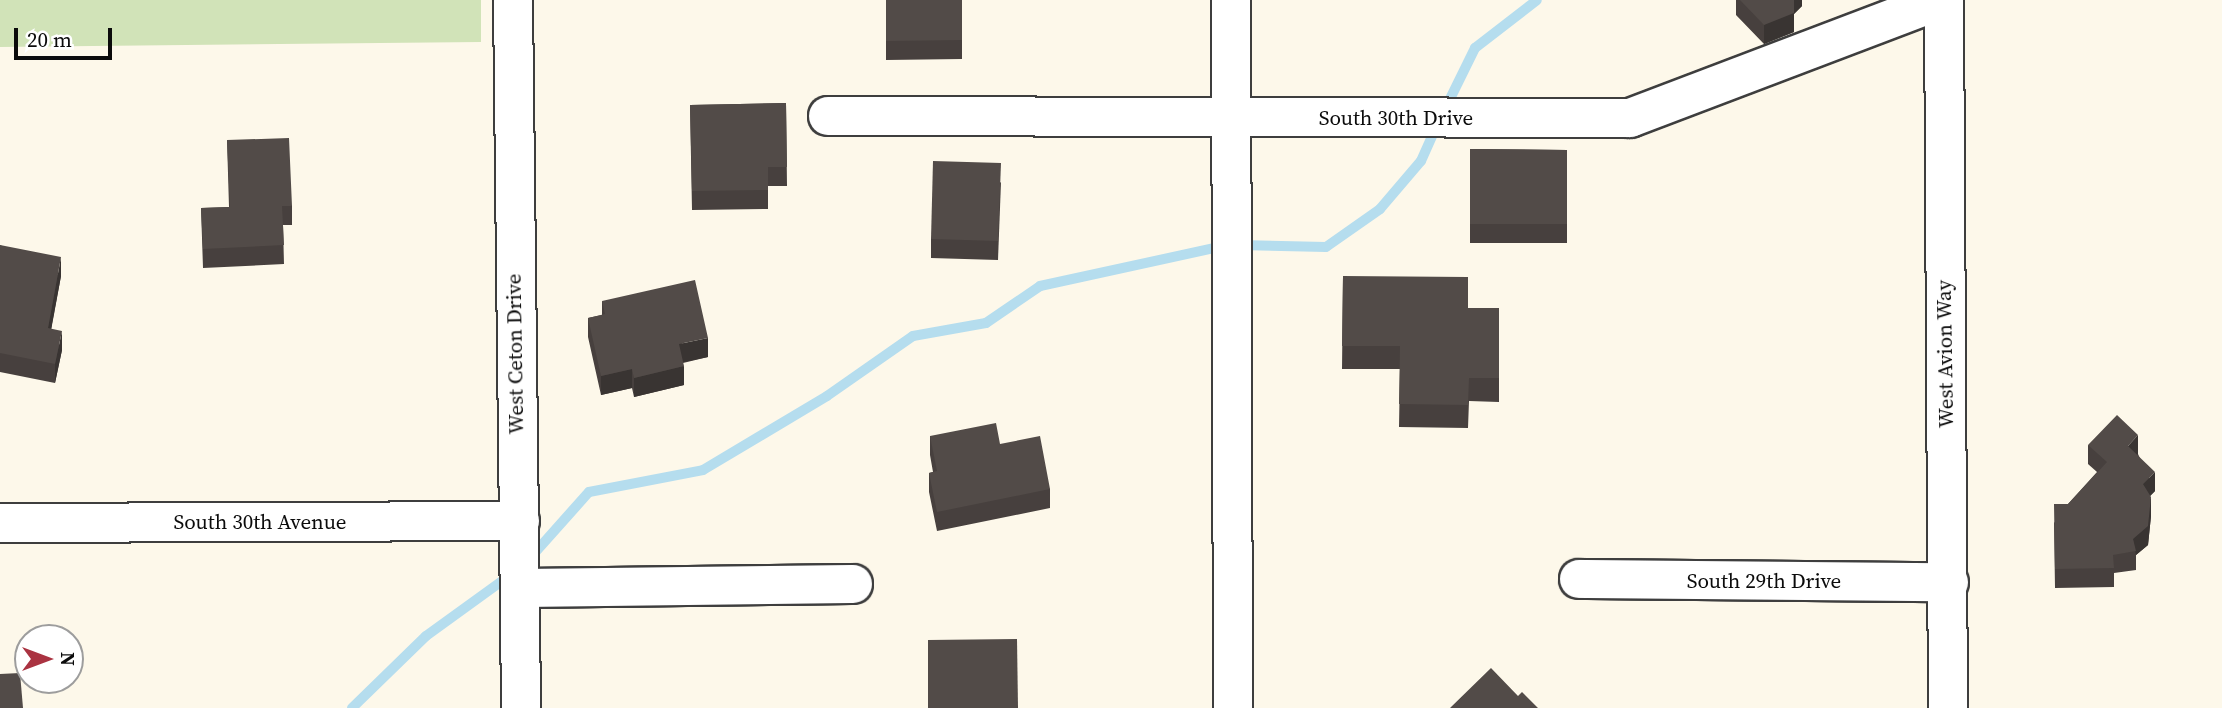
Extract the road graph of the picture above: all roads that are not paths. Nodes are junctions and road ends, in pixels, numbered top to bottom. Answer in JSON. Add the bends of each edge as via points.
{"nodes":[{"id":1,"x":513,"y":0,"type":"edge"},
{"id":2,"x":1231,"y":0,"type":"edge"},
{"id":3,"x":1943,"y":0,"type":"edge"},
{"id":4,"x":828,"y":116,"type":"dead end"},
{"id":5,"x":1231,"y":117,"type":"junction"},
{"id":6,"x":520,"y":521,"type":"junction"},
{"id":7,"x":0,"y":523,"type":"edge"},
{"id":8,"x":1579,"y":579,"type":"dead end"},
{"id":9,"x":1949,"y":582,"type":"junction"},
{"id":10,"x":853,"y":584,"type":"dead end"},
{"id":11,"x":522,"y":588,"type":"junction"},
{"id":12,"x":521,"y":708,"type":"edge"},
{"id":13,"x":1234,"y":708,"type":"edge"},
{"id":14,"x":1948,"y":708,"type":"edge"}],
"edges":[{"from":1,"to":6,"type":"street","name":"West Ceton Drive","via":[[513,293]]},
{"from":2,"to":5,"type":"street"},
{"from":3,"to":5,"type":"street","name":"South 30th Drive","via":[[1630,118]]},
{"from":3,"to":9,"type":"street","name":"West Avion Way"},
{"from":4,"to":5,"type":"street","name":"South 30th Drive"},
{"from":5,"to":13,"type":"street"},
{"from":6,"to":7,"type":"street","name":"South 30th Avenue"},
{"from":6,"to":11,"type":"street","name":"West Ceton Drive"},
{"from":8,"to":9,"type":"street","name":"South 29th Drive"},
{"from":9,"to":14,"type":"street","name":"West Avion Way"},
{"from":10,"to":11,"type":"street"},
{"from":11,"to":12,"type":"street","name":"West Ceton Drive"}]}
